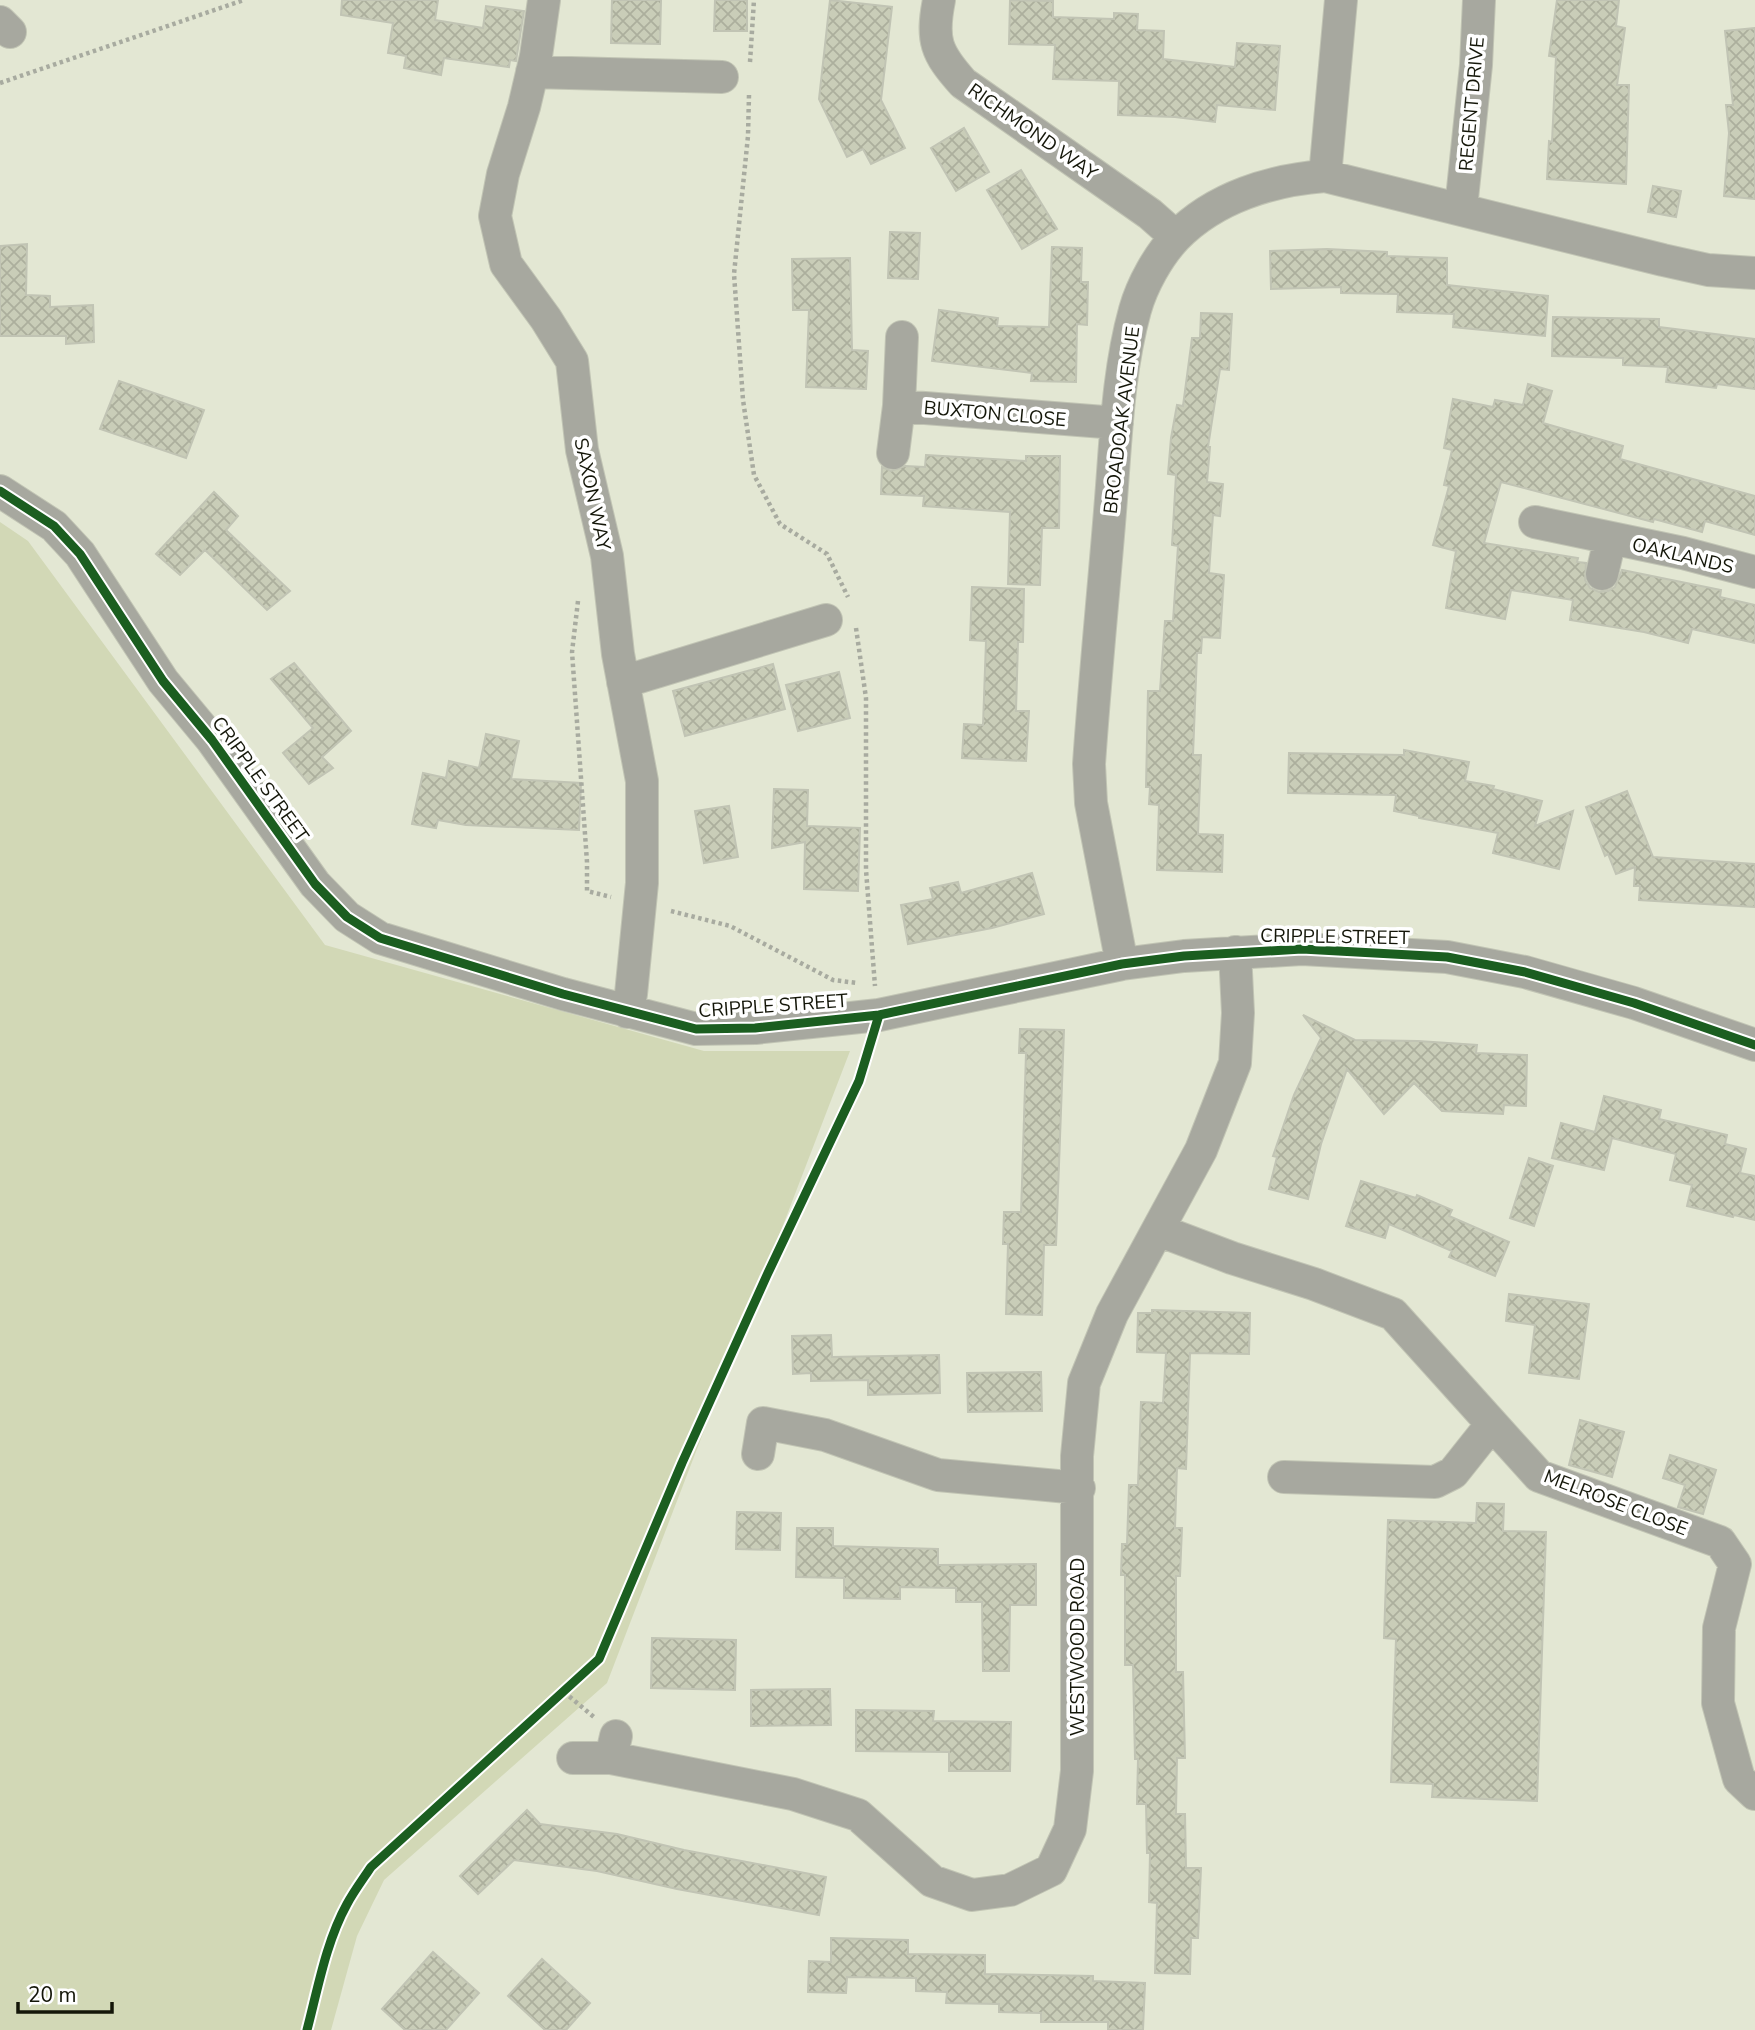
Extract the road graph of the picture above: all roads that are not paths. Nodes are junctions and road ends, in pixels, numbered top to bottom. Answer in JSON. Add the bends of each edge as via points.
{"nodes":[{"id":1,"x":544,"y":0,"type":"edge"},
{"id":2,"x":939,"y":0,"type":"edge"},
{"id":3,"x":1341,"y":0,"type":"edge"},
{"id":4,"x":1479,"y":0,"type":"edge"},
{"id":5,"x":532,"y":72,"type":"junction"},
{"id":6,"x":740,"y":76,"type":"road end"},
{"id":7,"x":1325,"y":176,"type":"junction"},
{"id":8,"x":1461,"y":208,"type":"junction"},
{"id":9,"x":1176,"y":237,"type":"junction"},
{"id":10,"x":1755,"y":273,"type":"edge"},
{"id":11,"x":902,"y":337,"type":"dead end"},
{"id":12,"x":899,"y":406,"type":"junction"},
{"id":13,"x":1117,"y":423,"type":"junction"},
{"id":14,"x":893,"y":453,"type":"dead end"},
{"id":15,"x":0,"y":491,"type":"edge"},
{"id":16,"x":1535,"y":522,"type":"dead end"},
{"id":17,"x":1610,"y":539,"type":"junction"},
{"id":18,"x":1755,"y":572,"type":"edge"},
{"id":19,"x":1602,"y":574,"type":"dead end"},
{"id":20,"x":845,"y":617,"type":"road end"},
{"id":21,"x":623,"y":682,"type":"junction"},
{"id":22,"x":1235,"y":952,"type":"junction"},
{"id":23,"x":1122,"y":964,"type":"junction"},
{"id":24,"x":627,"y":1012,"type":"junction"},
{"id":25,"x":1755,"y":1045,"type":"edge"},
{"id":26,"x":1158,"y":1230,"type":"junction"},
{"id":27,"x":1492,"y":1424,"type":"junction"},
{"id":28,"x":758,"y":1454,"type":"dead end"},
{"id":29,"x":1284,"y":1477,"type":"dead end"},
{"id":30,"x":1079,"y":1488,"type":"junction"},
{"id":31,"x":573,"y":1758,"type":"dead end"},
{"id":32,"x":1755,"y":1794,"type":"edge"}],
"edges":[{"from":1,"to":5,"type":"street","name":"SAXON WAY"},
{"from":2,"to":9,"type":"street","name":"RICHMOND WAY","via":[[934,25],[942,59],[963,83],[1114,187]]},
{"from":3,"to":7,"type":"street"},
{"from":4,"to":8,"type":"street","name":"REGENT DRIVE"},
{"from":5,"to":6,"type":"street"},
{"from":5,"to":21,"type":"street","name":"SAXON WAY","via":[[495,216],[506,264],[572,361],[582,450],[607,556]]},
{"from":7,"to":8,"type":"street","name":"BROADOAK AVENUE"},
{"from":7,"to":9,"type":"street","name":"BROADOAK AVENUE","via":[[1262,186],[1226,202]]},
{"from":8,"to":10,"type":"street","name":"BROADOAK AVENUE","via":[[1708,270]]},
{"from":9,"to":13,"type":"street","name":"BROADOAK AVENUE","via":[[1144,284],[1135,309]]},
{"from":11,"to":12,"type":"street","name":"BUXTON CLOSE"},
{"from":12,"to":13,"type":"street","name":"BUXTON CLOSE"},
{"from":12,"to":14,"type":"street"},
{"from":13,"to":23,"type":"street","name":"BROADOAK AVENUE","via":[[1089,764],[1091,803]]},
{"from":15,"to":24,"type":"street","name":"CRIPPLE STREET","via":[[54,526],[80,554],[163,681],[212,740],[315,884],[347,917],[380,938]]},
{"from":16,"to":17,"type":"street","name":"OAKLANDS"},
{"from":17,"to":18,"type":"street","name":"OAKLANDS"},
{"from":17,"to":19,"type":"street","name":"OAKLANDS"},
{"from":20,"to":21,"type":"street"},
{"from":21,"to":24,"type":"street","name":"SAXON WAY","via":[[642,781],[642,883]]},
{"from":22,"to":23,"type":"street","name":"CRIPPLE STREET"},
{"from":22,"to":25,"type":"street","name":"CRIPPLE STREET","via":[[1302,949],[1447,957],[1525,972],[1634,1003]]},
{"from":22,"to":26,"type":"street","name":"WESTWOOD ROAD","via":[[1235,1063],[1202,1150]]},
{"from":23,"to":24,"type":"street","name":"CRIPPLE STREET","via":[[879,1015],[755,1028],[696,1029]]},
{"from":26,"to":27,"type":"street","name":"MELROSE CLOSE","via":[[1393,1314]]},
{"from":26,"to":30,"type":"street","name":"WESTWOOD ROAD","via":[[1112,1314],[1084,1383],[1077,1456]]},
{"from":27,"to":29,"type":"street","via":[[1453,1473],[1435,1482]]},
{"from":27,"to":32,"type":"street","name":"MELROSE CLOSE","via":[[1539,1476],[1720,1542],[1735,1564],[1719,1628],[1718,1703],[1739,1779]]},
{"from":28,"to":30,"type":"street","via":[[763,1423],[825,1435],[938,1475]]},
{"from":30,"to":31,"type":"street","name":"WESTWOOD ROAD","via":[[1077,1771],[1070,1829],[1051,1870],[1010,1890],[972,1895],[932,1881],[858,1815],[613,1747]]}]}
